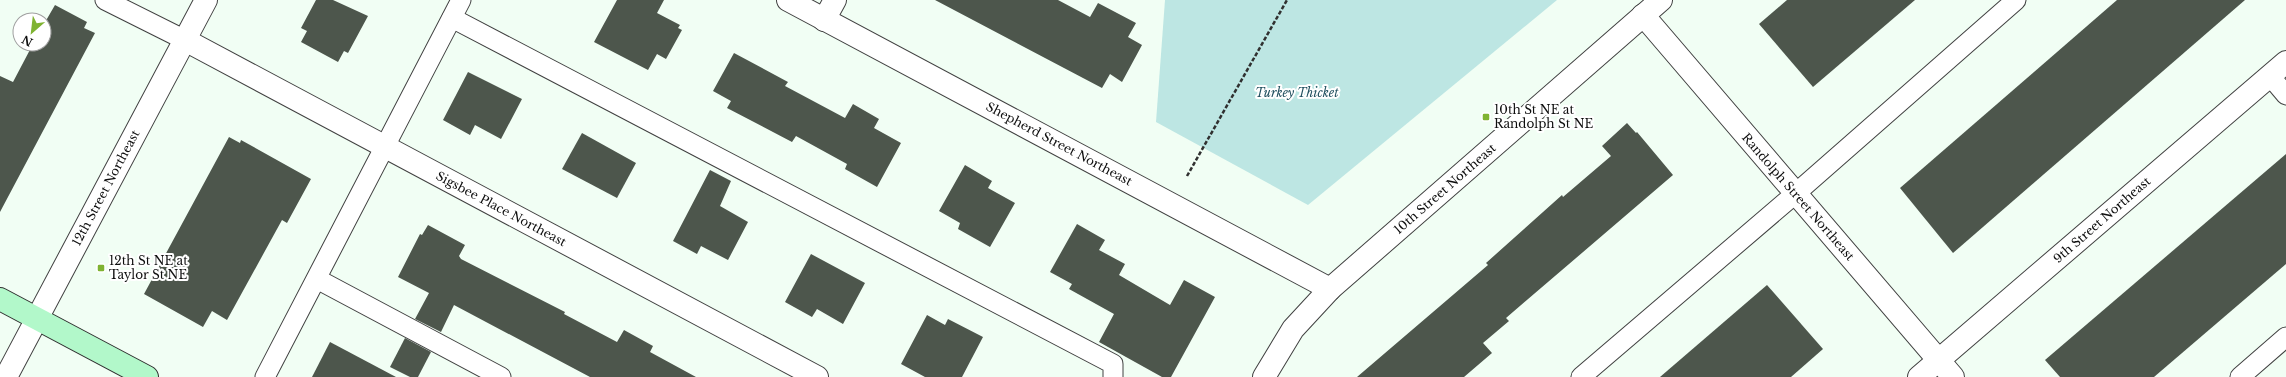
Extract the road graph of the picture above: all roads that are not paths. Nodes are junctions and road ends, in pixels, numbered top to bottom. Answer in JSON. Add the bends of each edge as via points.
{"nodes":[{"id":1,"x":105,"y":0,"type":"edge"},
{"id":2,"x":206,"y":0,"type":"edge"},
{"id":3,"x":461,"y":0,"type":"edge"},
{"id":4,"x":788,"y":0,"type":"edge"},
{"id":5,"x":835,"y":0,"type":"edge"},
{"id":6,"x":1661,"y":0,"type":"edge"},
{"id":7,"x":2016,"y":0,"type":"edge"},
{"id":8,"x":1643,"y":15,"type":"junction"},
{"id":9,"x":452,"y":18,"type":"junction"},
{"id":10,"x":824,"y":20,"type":"junction"},
{"id":11,"x":184,"y":40,"type":"junction"},
{"id":12,"x":2286,"y":62,"type":"edge"},
{"id":13,"x":2270,"y":76,"type":"junction"},
{"id":14,"x":2286,"y":95,"type":"edge"},
{"id":15,"x":386,"y":147,"type":"junction"},
{"id":16,"x":1795,"y":194,"type":"junction"},
{"id":17,"x":317,"y":279,"type":"junction"},
{"id":18,"x":1330,"y":289,"type":"junction"},
{"id":19,"x":0,"y":299,"type":"edge"},
{"id":20,"x":37,"y":319,"type":"junction"},
{"id":21,"x":2286,"y":337,"type":"edge"},
{"id":22,"x":1939,"y":360,"type":"junction"},
{"id":23,"x":6,"y":377,"type":"edge"},
{"id":24,"x":147,"y":377,"type":"edge"},
{"id":25,"x":265,"y":377,"type":"edge"},
{"id":26,"x":501,"y":377,"type":"edge"},
{"id":27,"x":817,"y":377,"type":"edge"},
{"id":28,"x":1113,"y":377,"type":"edge"},
{"id":29,"x":1264,"y":377,"type":"edge"},
{"id":30,"x":1581,"y":377,"type":"edge"},
{"id":31,"x":1919,"y":377,"type":"edge"},
{"id":32,"x":1953,"y":377,"type":"edge"},
{"id":33,"x":2240,"y":377,"type":"edge"}],
"edges":[{"from":1,"to":11,"type":"lane"},
{"from":2,"to":11,"type":"street","name":"12th Street Northeast"},
{"from":3,"to":9,"type":"lane"},
{"from":4,"to":10,"type":"street","name":"Shepherd Street Northeast"},
{"from":5,"to":10,"type":"street"},
{"from":6,"to":8,"type":"street","name":"10th Street Northeast"},
{"from":7,"to":16,"type":"lane"},
{"from":8,"to":16,"type":"street","name":"Randolph Street Northeast"},
{"from":8,"to":18,"type":"street","name":"10th Street Northeast"},
{"from":9,"to":15,"type":"lane"},
{"from":9,"to":28,"type":"lane","via":[[1113,364]]},
{"from":10,"to":18,"type":"street","name":"Shepherd Street Northeast"},
{"from":11,"to":15,"type":"street","name":"Sigsbee Place Northeast"},
{"from":11,"to":20,"type":"street","name":"12th Street Northeast"},
{"from":12,"to":13,"type":"street","name":"9th Street Northeast"},
{"from":13,"to":14,"type":"lane"},
{"from":13,"to":22,"type":"street","name":"9th Street Northeast"},
{"from":15,"to":17,"type":"lane"},
{"from":15,"to":27,"type":"street","name":"Sigsbee Place Northeast"},
{"from":16,"to":22,"type":"street","name":"Randolph Street Northeast"},
{"from":16,"to":30,"type":"lane"},
{"from":17,"to":25,"type":"lane"},
{"from":17,"to":26,"type":"lane"},
{"from":18,"to":29,"type":"street","name":"10th Street Northeast","via":[[1293,329]]},
{"from":19,"to":20,"type":"main road"},
{"from":20,"to":23,"type":"street","name":"12th Street Northeast"},
{"from":20,"to":24,"type":"main road"},
{"from":21,"to":33,"type":"lane"},
{"from":22,"to":31,"type":"street","name":"9th Street Northeast"},
{"from":22,"to":32,"type":"street","name":"Randolph Street Northeast"}]}
